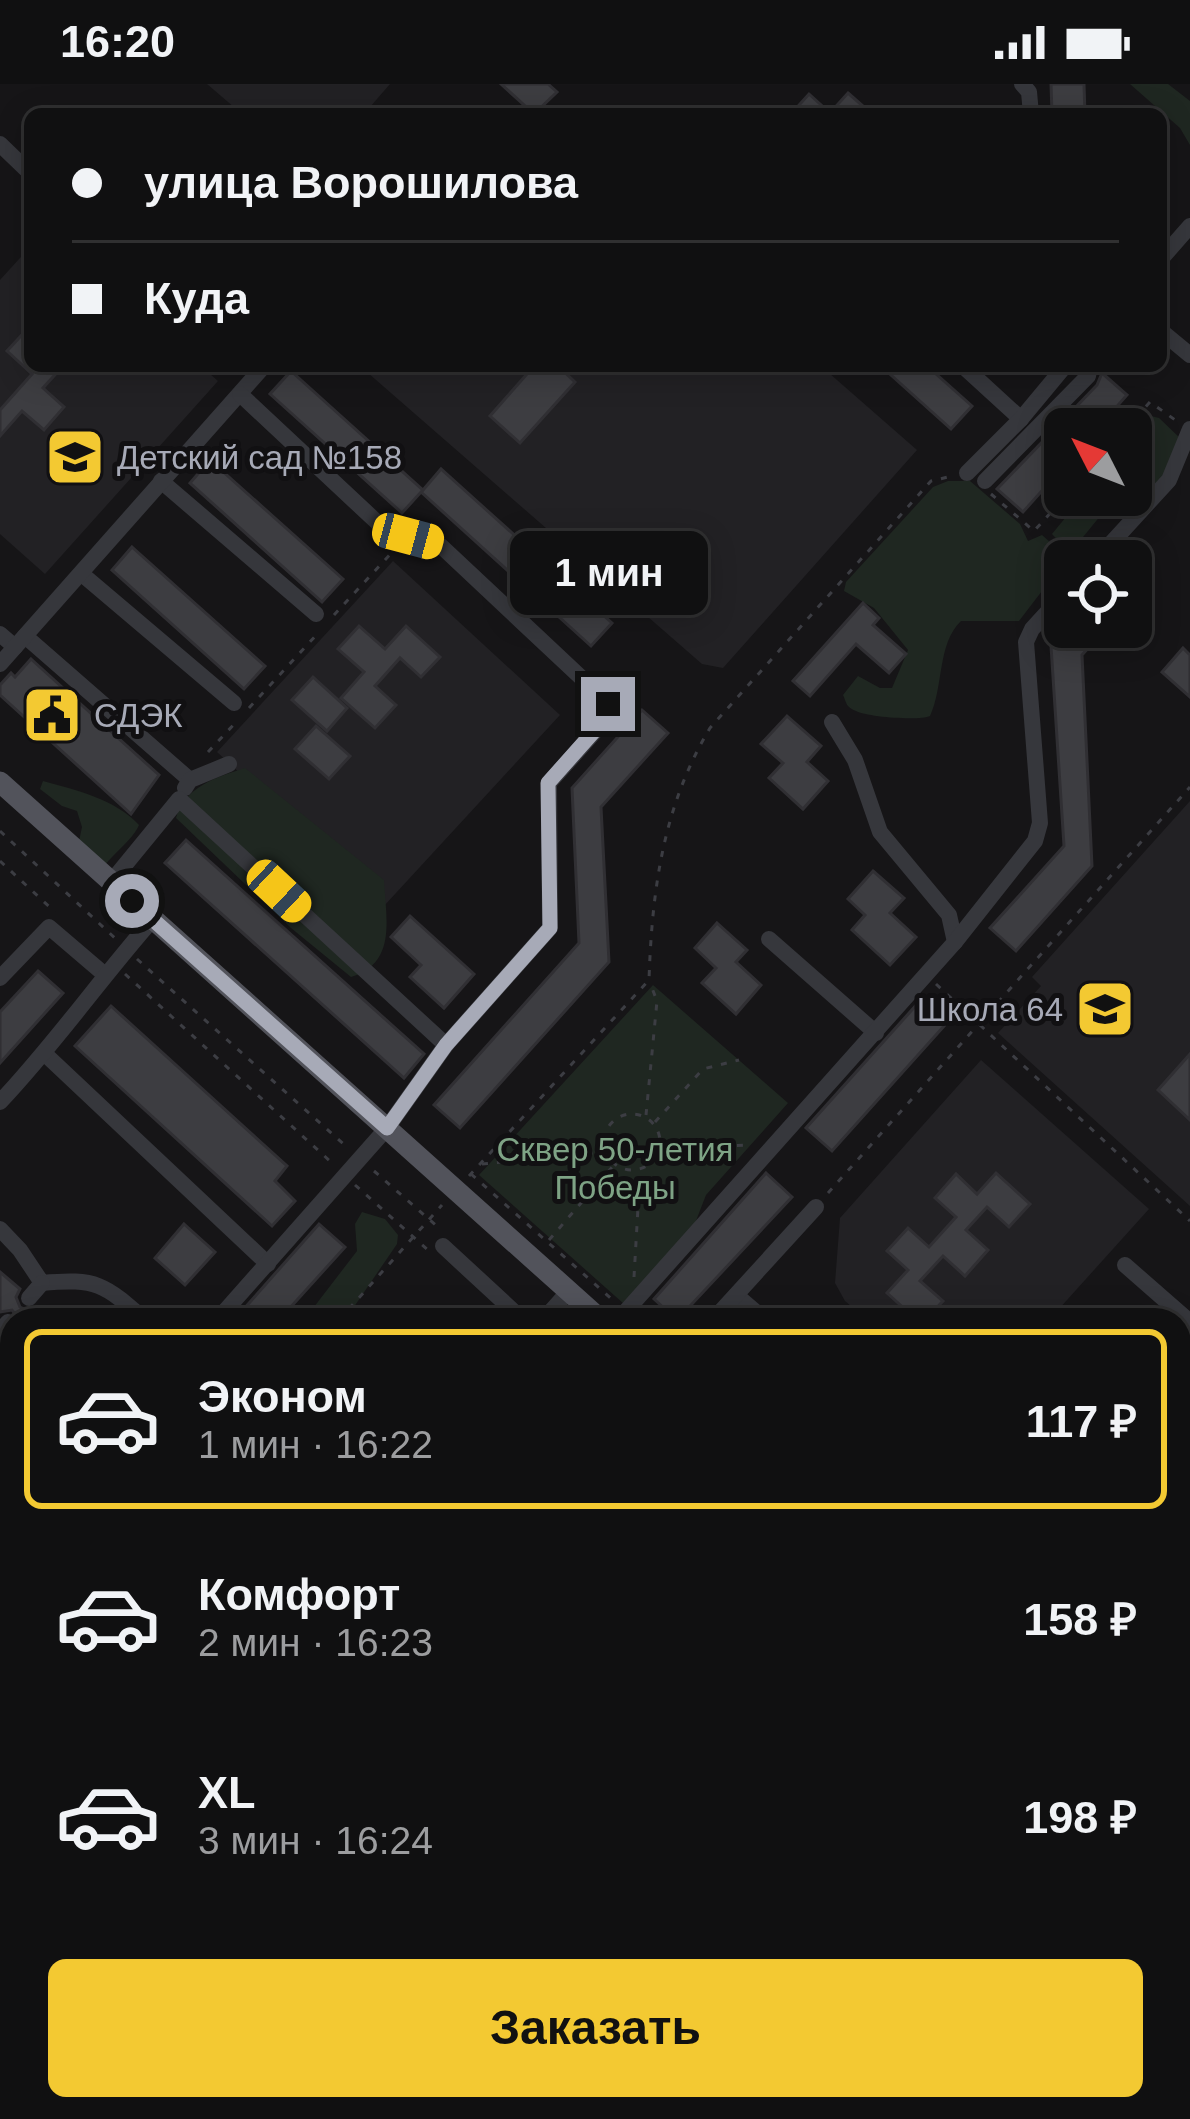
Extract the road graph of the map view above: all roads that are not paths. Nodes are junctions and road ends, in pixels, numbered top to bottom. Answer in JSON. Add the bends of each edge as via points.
{"nodes":[{"id":1,"x":0,"y":144,"type":"edge"},
{"id":2,"x":24,"y":167,"type":"edge"},
{"id":3,"x":1190,"y":226,"type":"edge"},
{"id":4,"x":1167,"y":252,"type":"edge"},
{"id":5,"x":1167,"y":336,"type":"edge"},
{"id":6,"x":1190,"y":356,"type":"edge"},
{"id":7,"x":259,"y":372,"type":"edge"},
{"id":8,"x":969,"y":372,"type":"edge"},
{"id":9,"x":1060,"y":372,"type":"edge"},
{"id":10,"x":1089,"y":372,"type":"edge"},
{"id":11,"x":240,"y":394,"type":"junction"},
{"id":12,"x":1021,"y":419,"type":"junction"},
{"id":13,"x":1189,"y":438,"type":"edge"},
{"id":14,"x":967,"y":472,"type":"road end"},
{"id":15,"x":161,"y":481,"type":"junction"},
{"id":16,"x":985,"y":485,"type":"road end"},
{"id":17,"x":1114,"y":540,"type":"edge"},
{"id":18,"x":82,"y":575,"type":"junction"},
{"id":19,"x":316,"y":614,"type":"dead end"},
{"id":20,"x":1044,"y":616,"type":"edge"},
{"id":21,"x":0,"y":634,"type":"edge"},
{"id":22,"x":20,"y":642,"type":"junction"},
{"id":23,"x":0,"y":664,"type":"edge"},
{"id":24,"x":234,"y":703,"type":"dead end"},
{"id":25,"x":832,"y":722,"type":"dead end"},
{"id":26,"x":229,"y":764,"type":"dead end"},
{"id":27,"x":189,"y":778,"type":"junction"},
{"id":28,"x":0,"y":782,"type":"edge"},
{"id":29,"x":178,"y":799,"type":"junction"},
{"id":30,"x":111,"y":882,"type":"junction"},
{"id":31,"x":153,"y":919,"type":"junction"},
{"id":32,"x":769,"y":939,"type":"dead end"},
{"id":33,"x":955,"y":942,"type":"junction"},
{"id":34,"x":114,"y":962,"type":"junction"},
{"id":35,"x":0,"y":978,"type":"edge"},
{"id":36,"x":876,"y":1033,"type":"junction"},
{"id":37,"x":446,"y":1045,"type":"junction"},
{"id":38,"x":45,"y":1054,"type":"junction"},
{"id":39,"x":0,"y":1102,"type":"edge"},
{"id":40,"x":387,"y":1128,"type":"junction"},
{"id":41,"x":816,"y":1207,"type":"road end"},
{"id":42,"x":0,"y":1229,"type":"edge"},
{"id":43,"x":439,"y":1244,"type":"road end"},
{"id":44,"x":268,"y":1264,"type":"junction"},
{"id":45,"x":1125,"y":1265,"type":"dead end"},
{"id":46,"x":41,"y":1283,"type":"junction"},
{"id":47,"x":569,"y":1291,"type":"junction"},
{"id":48,"x":736,"y":1295,"type":"junction"},
{"id":49,"x":29,"y":1298,"type":"dead end"},
{"id":50,"x":131,"y":1308,"type":"edge"},
{"id":51,"x":228,"y":1308,"type":"edge"},
{"id":52,"x":510,"y":1308,"type":"edge"},
{"id":53,"x":554,"y":1308,"type":"edge"},
{"id":54,"x":588,"y":1308,"type":"edge"},
{"id":55,"x":628,"y":1308,"type":"edge"},
{"id":56,"x":724,"y":1308,"type":"edge"},
{"id":57,"x":751,"y":1308,"type":"edge"},
{"id":58,"x":1174,"y":1308,"type":"edge"}],
"edges":[{"from":1,"to":2,"type":"street"},
{"from":3,"to":4,"type":"street"},
{"from":5,"to":6,"type":"street"},
{"from":7,"to":11,"type":"street"},
{"from":8,"to":12,"type":"street"},
{"from":9,"to":12,"type":"street"},
{"from":10,"to":16,"type":"street"},
{"from":11,"to":15,"type":"street"},
{"from":11,"to":37,"type":"street","via":[[380,525],[441,546],[609,709],[548,783],[550,928]]},
{"from":12,"to":14,"type":"street"},
{"from":13,"to":17,"type":"street","via":[[1169,480]]},
{"from":15,"to":18,"type":"street"},
{"from":15,"to":19,"type":"street"},
{"from":18,"to":22,"type":"street"},
{"from":18,"to":24,"type":"street"},
{"from":20,"to":33,"type":"street","via":[[1026,642],[1040,829]]},
{"from":21,"to":22,"type":"street"},
{"from":22,"to":23,"type":"street"},
{"from":22,"to":27,"type":"street"},
{"from":25,"to":33,"type":"street","via":[[856,760],[880,832],[949,915]]},
{"from":26,"to":27,"type":"street"},
{"from":27,"to":29,"type":"street"},
{"from":28,"to":30,"type":"main road"},
{"from":29,"to":30,"type":"street"},
{"from":29,"to":37,"type":"street"},
{"from":30,"to":31,"type":"main road"},
{"from":31,"to":34,"type":"street"},
{"from":31,"to":40,"type":"main road"},
{"from":32,"to":36,"type":"street"},
{"from":33,"to":36,"type":"street"},
{"from":34,"to":35,"type":"street","via":[[49,927]]},
{"from":34,"to":38,"type":"street"},
{"from":36,"to":55,"type":"street"},
{"from":37,"to":40,"type":"street"},
{"from":38,"to":39,"type":"street"},
{"from":38,"to":44,"type":"street"},
{"from":40,"to":44,"type":"street"},
{"from":40,"to":47,"type":"main road","via":[[464,1182]]},
{"from":41,"to":48,"type":"street"},
{"from":42,"to":46,"type":"street"},
{"from":43,"to":52,"type":"street"},
{"from":44,"to":51,"type":"street"},
{"from":45,"to":58,"type":"street"},
{"from":46,"to":49,"type":"street"},
{"from":46,"to":50,"type":"street","via":[[94,1281]]},
{"from":47,"to":53,"type":"street"},
{"from":47,"to":54,"type":"main road"},
{"from":48,"to":56,"type":"street"},
{"from":48,"to":57,"type":"street"}]}
